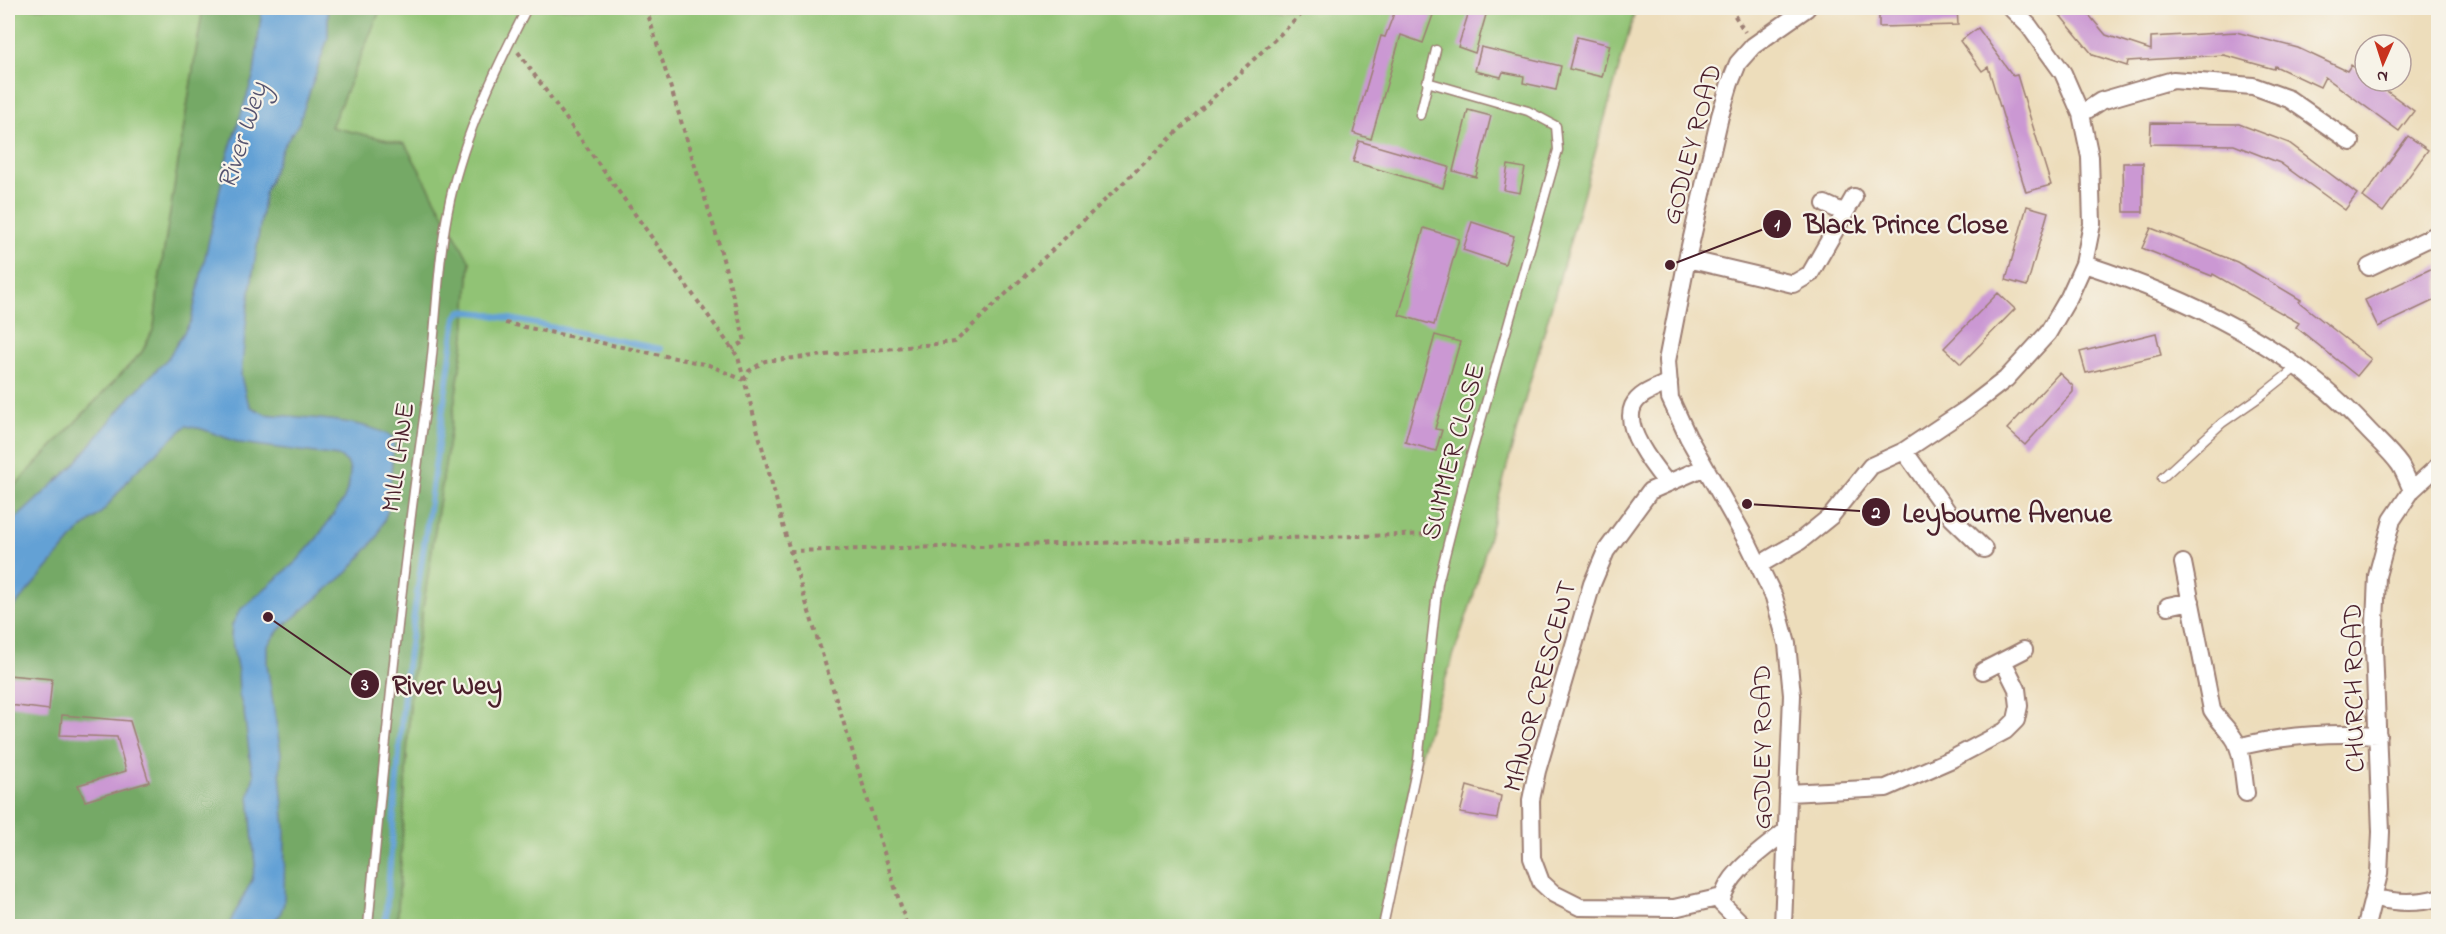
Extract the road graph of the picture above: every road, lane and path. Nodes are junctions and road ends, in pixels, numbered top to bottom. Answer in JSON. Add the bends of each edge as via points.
{"nodes":[{"id":1,"x":527,"y":8,"type":"edge"},
{"id":2,"x":646,"y":8,"type":"edge"},
{"id":3,"x":1308,"y":8,"type":"edge"},
{"id":4,"x":1730,"y":8,"type":"edge"},
{"id":5,"x":1806,"y":8,"type":"edge"},
{"id":6,"x":2011,"y":8,"type":"edge"},
{"id":7,"x":511,"y":42,"type":"junction"},
{"id":8,"x":1753,"y":46,"type":"junction"},
{"id":9,"x":1436,"y":50,"type":"dead end"},
{"id":10,"x":1427,"y":82,"type":"junction"},
{"id":11,"x":1419,"y":114,"type":"dead end"},
{"id":12,"x":2081,"y":114,"type":"junction"},
{"id":13,"x":2351,"y":142,"type":"dead end"},
{"id":14,"x":1854,"y":197,"type":"dead end"},
{"id":15,"x":1826,"y":204,"type":"dead end"},
{"id":16,"x":1845,"y":213,"type":"junction"},
{"id":17,"x":2439,"y":234,"type":"edge"},
{"id":18,"x":1687,"y":259,"type":"junction"},
{"id":19,"x":2084,"y":264,"type":"junction"},
{"id":20,"x":2369,"y":267,"type":"dead end"},
{"id":21,"x":505,"y":323,"type":"dead end"},
{"id":22,"x":732,"y":349,"type":"junction"},
{"id":23,"x":2297,"y":367,"type":"junction"},
{"id":24,"x":743,"y":380,"type":"junction"},
{"id":25,"x":1669,"y":382,"type":"junction"},
{"id":26,"x":1904,"y":451,"type":"junction"},
{"id":27,"x":2439,"y":466,"type":"edge"},
{"id":28,"x":1705,"y":467,"type":"junction"},
{"id":29,"x":2162,"y":478,"type":"dead end"},
{"id":30,"x":1666,"y":482,"type":"junction"},
{"id":31,"x":2412,"y":490,"type":"junction"},
{"id":32,"x":1431,"y":534,"type":"dead end"},
{"id":33,"x":1984,"y":549,"type":"dead end"},
{"id":34,"x":790,"y":550,"type":"junction"},
{"id":35,"x":2183,"y":563,"type":"dead end"},
{"id":36,"x":1759,"y":565,"type":"junction"},
{"id":37,"x":2191,"y":601,"type":"junction"},
{"id":38,"x":2168,"y":606,"type":"dead end"},
{"id":39,"x":2025,"y":650,"type":"dead end"},
{"id":40,"x":2003,"y":660,"type":"junction"},
{"id":41,"x":1983,"y":671,"type":"dead end"},
{"id":42,"x":2378,"y":735,"type":"junction"},
{"id":43,"x":2238,"y":747,"type":"junction"},
{"id":44,"x":1788,"y":793,"type":"junction"},
{"id":45,"x":2246,"y":793,"type":"dead end"},
{"id":46,"x":1787,"y":830,"type":"junction"},
{"id":47,"x":1722,"y":897,"type":"junction"},
{"id":48,"x":2375,"y":898,"type":"junction"},
{"id":49,"x":2439,"y":898,"type":"edge"},
{"id":50,"x":369,"y":927,"type":"edge"},
{"id":51,"x":907,"y":927,"type":"edge"},
{"id":52,"x":1383,"y":927,"type":"edge"},
{"id":53,"x":1744,"y":927,"type":"edge"},
{"id":54,"x":1783,"y":927,"type":"edge"},
{"id":55,"x":2366,"y":927,"type":"edge"}],
"edges":[{"from":1,"to":7,"type":"lane","name":"MILL LANE"},
{"from":2,"to":22,"type":"path","via":[[745,341]]},
{"from":3,"to":24,"type":"path","via":[[955,342],[765,361]]},
{"from":4,"to":8,"type":"path"},
{"from":5,"to":8,"type":"street","name":"GODLEY ROAD"},
{"from":6,"to":12,"type":"street","via":[[2063,73]]},
{"from":7,"to":22,"type":"path"},
{"from":7,"to":50,"type":"lane","name":"MILL LANE","via":[[478,116],[450,201],[407,533]]},
{"from":8,"to":18,"type":"street","name":"GODLEY ROAD","via":[[1738,63],[1723,105]]},
{"from":9,"to":10,"type":"lane"},
{"from":10,"to":11,"type":"lane"},
{"from":10,"to":52,"type":"lane","name":"SUMMER CLOSE","via":[[1528,111],[1556,126],[1558,150],[1438,583],[1418,761]]},
{"from":12,"to":13,"type":"street","via":[[2101,101],[2173,80],[2253,86],[2289,99]]},
{"from":12,"to":19,"type":"street","via":[[2090,157],[2092,225]]},
{"from":14,"to":16,"type":"street"},
{"from":15,"to":16,"type":"street"},
{"from":16,"to":18,"type":"street","via":[[1810,274],[1793,284]]},
{"from":17,"to":20,"type":"street"},
{"from":18,"to":25,"type":"street","name":"GODLEY ROAD","via":[[1667,361]]},
{"from":19,"to":23,"type":"street","via":[[2135,281],[2217,317]]},
{"from":19,"to":26,"type":"street","via":[[2048,333],[2006,379]]},
{"from":21,"to":24,"type":"path","via":[[709,365]]},
{"from":22,"to":24,"type":"path"},
{"from":23,"to":29,"type":"lane","via":[[2222,423]]},
{"from":23,"to":31,"type":"street","via":[[2350,411],[2400,465]]},
{"from":24,"to":34,"type":"path"},
{"from":25,"to":28,"type":"street","name":"GODLEY ROAD","via":[[1670,398]]},
{"from":25,"to":30,"type":"street","via":[[1643,395],[1633,406],[1632,426],[1648,459]]},
{"from":26,"to":33,"type":"street","via":[[1952,518]]},
{"from":26,"to":36,"type":"street","via":[[1871,466],[1831,516],[1800,541]]},
{"from":27,"to":31,"type":"street","name":"CHURCH ROAD"},
{"from":28,"to":30,"type":"street","name":"MANOR CRESCENT"},
{"from":28,"to":36,"type":"street","name":"GODLEY ROAD"},
{"from":30,"to":47,"type":"street","name":"MANOR CRESCENT","via":[[1650,491],[1625,523],[1606,551],[1592,584],[1537,771],[1531,800],[1532,858],[1541,882],[1554,894],[1580,907],[1674,908]]},
{"from":31,"to":42,"type":"street","name":"CHURCH ROAD","via":[[2392,520],[2377,576],[2374,647]]},
{"from":32,"to":34,"type":"path"},
{"from":34,"to":51,"type":"path"},
{"from":35,"to":37,"type":"street"},
{"from":36,"to":44,"type":"street","name":"GODLEY ROAD","via":[[1774,597],[1787,644],[1792,695]]},
{"from":37,"to":38,"type":"street"},
{"from":37,"to":43,"type":"street","via":[[2212,710]]},
{"from":39,"to":40,"type":"street"},
{"from":40,"to":41,"type":"street"},
{"from":40,"to":44,"type":"street","via":[[2017,689],[2019,706],[2016,720],[2005,731],[1886,788]]},
{"from":42,"to":43,"type":"street","via":[[2300,735]]},
{"from":42,"to":48,"type":"street","name":"CHURCH ROAD","via":[[2380,832]]},
{"from":43,"to":45,"type":"street"},
{"from":44,"to":46,"type":"street","name":"GODLEY ROAD"},
{"from":46,"to":47,"type":"street","via":[[1741,869]]},
{"from":46,"to":54,"type":"street","name":"GODLEY ROAD"},
{"from":47,"to":53,"type":"street","via":[[1721,903]]},
{"from":48,"to":49,"type":"street","via":[[2396,903]]},
{"from":48,"to":55,"type":"street","name":"CHURCH ROAD"}]}
